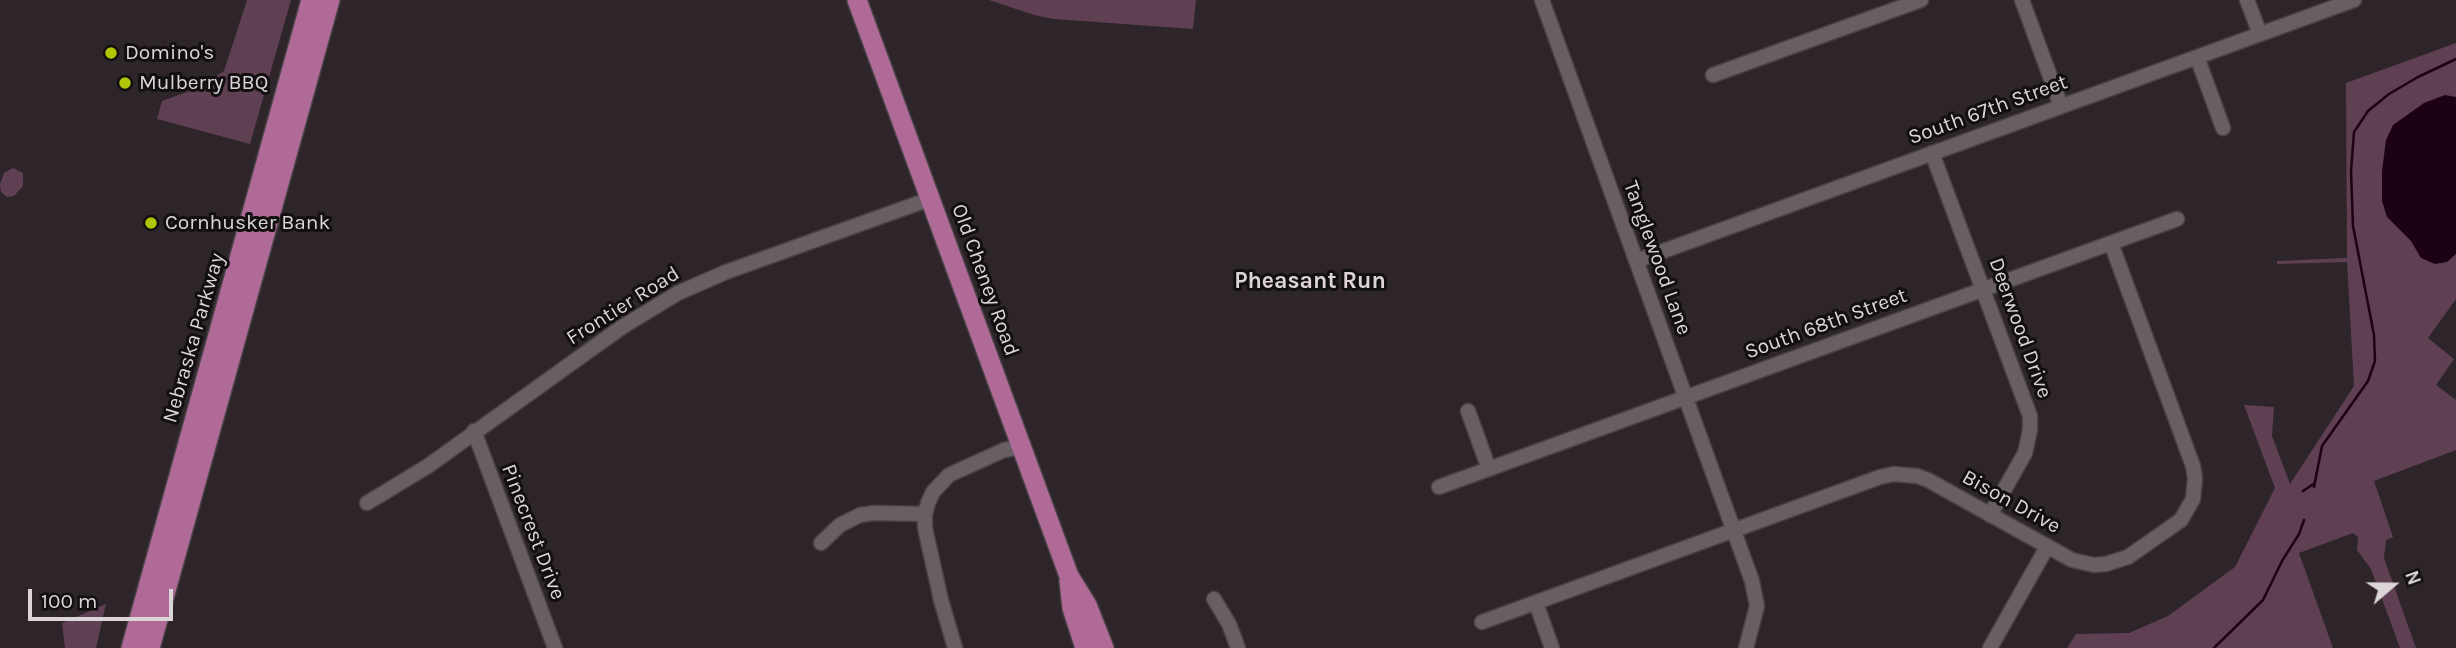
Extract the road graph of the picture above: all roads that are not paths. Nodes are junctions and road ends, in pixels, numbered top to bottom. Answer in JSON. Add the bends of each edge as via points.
{"nodes":[{"id":1,"x":311,"y":0,"type":"edge"},
{"id":2,"x":330,"y":0,"type":"edge"},
{"id":3,"x":858,"y":0,"type":"edge"},
{"id":4,"x":1542,"y":0,"type":"edge"},
{"id":5,"x":1921,"y":0,"type":"edge"},
{"id":6,"x":2022,"y":0,"type":"edge"},
{"id":7,"x":2247,"y":0,"type":"edge"},
{"id":8,"x":2354,"y":0,"type":"edge"},
{"id":9,"x":2260,"y":34,"type":"junction"},
{"id":10,"x":2197,"y":57,"type":"junction"},
{"id":11,"x":1713,"y":75,"type":"dead end"},
{"id":12,"x":2061,"y":106,"type":"junction"},
{"id":13,"x":2223,"y":128,"type":"dead end"},
{"id":14,"x":1932,"y":153,"type":"junction"},
{"id":15,"x":930,"y":199,"type":"junction"},
{"id":16,"x":2177,"y":219,"type":"dead end"},
{"id":17,"x":2111,"y":243,"type":"junction"},
{"id":18,"x":1636,"y":261,"type":"junction"},
{"id":19,"x":1983,"y":289,"type":"junction"},
{"id":20,"x":1686,"y":398,"type":"junction"},
{"id":21,"x":1468,"y":411,"type":"dead end"},
{"id":22,"x":474,"y":431,"type":"junction"},
{"id":23,"x":1022,"y":447,"type":"junction"},
{"id":24,"x":1489,"y":469,"type":"junction"},
{"id":25,"x":1439,"y":487,"type":"dead end"},
{"id":26,"x":367,"y":503,"type":"dead end"},
{"id":27,"x":925,"y":514,"type":"junction"},
{"id":28,"x":1990,"y":515,"type":"junction"},
{"id":29,"x":1734,"y":531,"type":"junction"},
{"id":30,"x":821,"y":543,"type":"dead end"},
{"id":31,"x":2047,"y":547,"type":"junction"},
{"id":32,"x":1069,"y":576,"type":"junction"},
{"id":33,"x":1214,"y":599,"type":"dead end"},
{"id":34,"x":1535,"y":603,"type":"junction"},
{"id":35,"x":1482,"y":622,"type":"dead end"},
{"id":36,"x":131,"y":648,"type":"edge"},
{"id":37,"x":149,"y":648,"type":"edge"},
{"id":38,"x":555,"y":648,"type":"edge"},
{"id":39,"x":955,"y":648,"type":"edge"},
{"id":40,"x":1085,"y":648,"type":"edge"},
{"id":41,"x":1104,"y":648,"type":"edge"},
{"id":42,"x":1238,"y":648,"type":"edge"},
{"id":43,"x":1552,"y":648,"type":"edge"},
{"id":44,"x":1746,"y":648,"type":"edge"},
{"id":45,"x":1990,"y":648,"type":"edge"}],
"edges":[{"from":1,"to":36,"type":"main road","name":"Nebraska Parkway"},
{"from":2,"to":37,"type":"main road","name":"Nebraska Parkway"},
{"from":3,"to":15,"type":"main road","name":"Old Cheney Road"},
{"from":4,"to":18,"type":"street","name":"Tanglewood Lane"},
{"from":5,"to":11,"type":"street"},
{"from":6,"to":12,"type":"street"},
{"from":7,"to":9,"type":"street"},
{"from":8,"to":9,"type":"street","name":"South 67th Street"},
{"from":9,"to":10,"type":"street","name":"South 67th Street"},
{"from":10,"to":12,"type":"street","name":"South 67th Street"},
{"from":10,"to":13,"type":"street"},
{"from":12,"to":14,"type":"street","name":"South 67th Street"},
{"from":14,"to":18,"type":"street","name":"South 67th Street"},
{"from":14,"to":19,"type":"street","name":"Deerwood Drive"},
{"from":15,"to":22,"type":"street","name":"Frontier Road","via":[[678,293]]},
{"from":15,"to":23,"type":"main road","name":"Old Cheney Road"},
{"from":16,"to":17,"type":"street","name":"South 68th Street"},
{"from":17,"to":19,"type":"street","name":"South 68th Street"},
{"from":17,"to":31,"type":"street","name":"Bison Drive","via":[[2193,466],[2195,490],[2188,510],[2173,528],[2117,561],[2083,563]]},
{"from":18,"to":20,"type":"street","name":"Tanglewood Lane"},
{"from":19,"to":20,"type":"street","name":"South 68th Street"},
{"from":19,"to":28,"type":"street","name":"Deerwood Drive","via":[[2030,416],[2025,453]]},
{"from":20,"to":24,"type":"street","name":"South 68th Street"},
{"from":20,"to":29,"type":"street","name":"Tanglewood Lane"},
{"from":21,"to":24,"type":"street"},
{"from":22,"to":26,"type":"street","name":"Frontier Road"},
{"from":22,"to":38,"type":"street","name":"Pinecrest Drive"},
{"from":23,"to":27,"type":"street","via":[[1004,450],[949,475],[933,492]]},
{"from":23,"to":32,"type":"main road","name":"Old Cheney Road"},
{"from":24,"to":25,"type":"street","name":"South 68th Street"},
{"from":27,"to":30,"type":"street","via":[[860,515],[840,525]]},
{"from":27,"to":39,"type":"street","via":[[940,600]]},
{"from":28,"to":29,"type":"street","name":"Bison Drive","via":[[1928,480],[1894,474]]},
{"from":28,"to":31,"type":"street","name":"Bison Drive"},
{"from":29,"to":34,"type":"street","name":"Bison Drive"},
{"from":29,"to":44,"type":"street","name":"Tanglewood Lane","via":[[1757,606]]},
{"from":31,"to":45,"type":"street"},
{"from":32,"to":40,"type":"main road","name":"Old Cheney Road"},
{"from":32,"to":41,"type":"main road","name":"Old Cheney Road","via":[[1087,605]]},
{"from":33,"to":42,"type":"street"},
{"from":34,"to":35,"type":"street","name":"Bison Drive"},
{"from":34,"to":43,"type":"street"}]}
